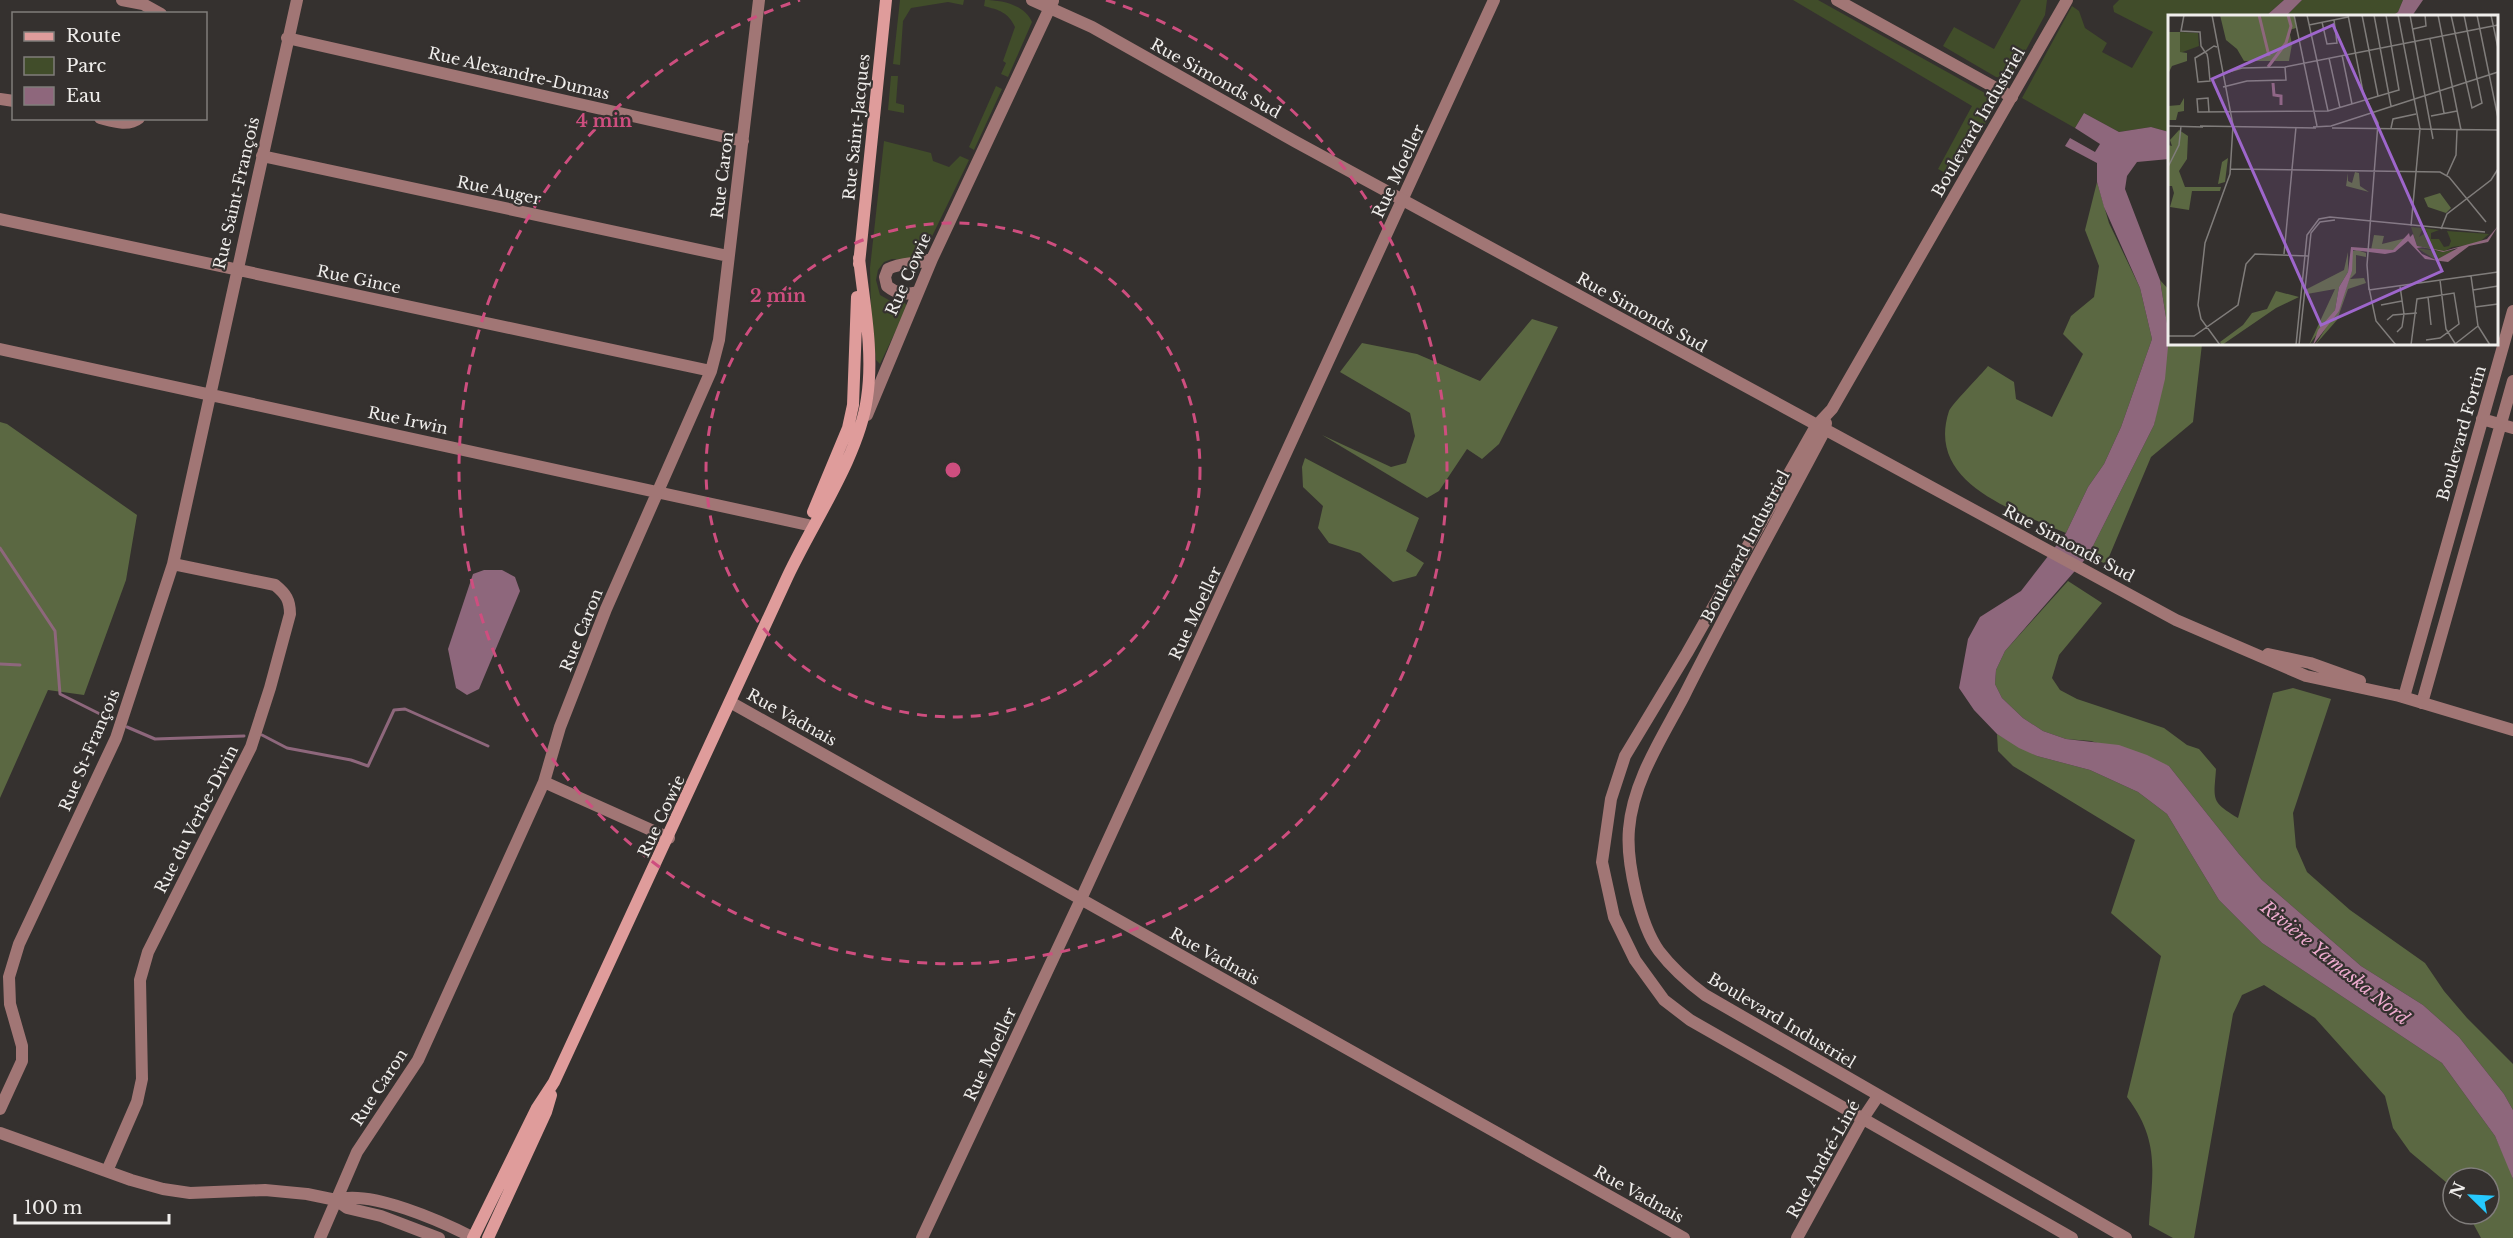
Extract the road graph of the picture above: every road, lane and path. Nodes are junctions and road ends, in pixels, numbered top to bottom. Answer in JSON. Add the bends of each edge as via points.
{"nodes":[{"id":1,"x":122,"y":0,"type":"edge"},
{"id":2,"x":297,"y":0,"type":"edge"},
{"id":3,"x":759,"y":0,"type":"edge"},
{"id":4,"x":886,"y":0,"type":"edge"},
{"id":5,"x":1032,"y":0,"type":"edge"},
{"id":6,"x":1494,"y":0,"type":"edge"},
{"id":7,"x":1837,"y":0,"type":"edge"},
{"id":8,"x":2067,"y":0,"type":"edge"},
{"id":9,"x":1052,"y":4,"type":"edge"},
{"id":10,"x":157,"y":12,"type":"edge"},
{"id":11,"x":287,"y":38,"type":"junction"},
{"id":12,"x":2012,"y":97,"type":"junction"},
{"id":13,"x":108,"y":120,"type":"edge"},
{"id":14,"x":137,"y":120,"type":"edge"},
{"id":15,"x":743,"y":141,"type":"junction"},
{"id":16,"x":262,"y":156,"type":"junction"},
{"id":17,"x":1403,"y":200,"type":"junction"},
{"id":18,"x":0,"y":219,"type":"edge"},
{"id":19,"x":728,"y":256,"type":"junction"},
{"id":20,"x":860,"y":258,"type":"junction"},
{"id":21,"x":932,"y":259,"type":"junction"},
{"id":22,"x":236,"y":270,"type":"junction"},
{"id":23,"x":918,"y":292,"type":"junction"},
{"id":24,"x":2512,"y":315,"type":"edge"},
{"id":25,"x":0,"y":348,"type":"edge"},
{"id":26,"x":711,"y":371,"type":"junction"},
{"id":27,"x":2513,"y":381,"type":"edge"},
{"id":28,"x":211,"y":394,"type":"junction"},
{"id":29,"x":2482,"y":419,"type":"junction"},
{"id":30,"x":2507,"y":426,"type":"edge"},
{"id":31,"x":1821,"y":428,"type":"junction"},
{"id":32,"x":860,"y":430,"type":"junction"},
{"id":33,"x":660,"y":491,"type":"junction"},
{"id":34,"x":808,"y":525,"type":"junction"},
{"id":35,"x":2443,"y":558,"type":"junction"},
{"id":36,"x":795,"y":561,"type":"junction"},
{"id":37,"x":2462,"y":563,"type":"junction"},
{"id":38,"x":172,"y":564,"type":"junction"},
{"id":39,"x":2404,"y":697,"type":"junction"},
{"id":40,"x":730,"y":702,"type":"junction"},
{"id":41,"x":2422,"y":703,"type":"junction"},
{"id":42,"x":2513,"y":730,"type":"edge"},
{"id":43,"x":544,"y":782,"type":"junction"},
{"id":44,"x":669,"y":838,"type":"junction"},
{"id":45,"x":1081,"y":899,"type":"junction"},
{"id":46,"x":554,"y":1082,"type":"junction"},
{"id":47,"x":1878,"y":1096,"type":"junction"},
{"id":48,"x":0,"y":1109,"type":"edge"},
{"id":49,"x":1862,"y":1119,"type":"junction"},
{"id":50,"x":0,"y":1133,"type":"edge"},
{"id":51,"x":107,"y":1170,"type":"junction"},
{"id":52,"x":336,"y":1200,"type":"junction"},
{"id":53,"x":407,"y":1209,"type":"junction"},
{"id":54,"x":403,"y":1223,"type":"junction"},
{"id":55,"x":320,"y":1238,"type":"edge"},
{"id":56,"x":440,"y":1238,"type":"edge"},
{"id":57,"x":474,"y":1238,"type":"edge"},
{"id":58,"x":488,"y":1238,"type":"edge"},
{"id":59,"x":922,"y":1238,"type":"edge"},
{"id":60,"x":1684,"y":1238,"type":"edge"},
{"id":61,"x":1797,"y":1238,"type":"edge"},
{"id":62,"x":2073,"y":1238,"type":"edge"},
{"id":63,"x":2126,"y":1238,"type":"edge"}],
"edges":[{"from":1,"to":10,"type":"street"},
{"from":2,"to":11,"type":"street","name":"Rue Saint-François"},
{"from":3,"to":15,"type":"street","name":"Rue Caron"},
{"from":4,"to":20,"type":"main road","name":"Rue Saint-Jacques"},
{"from":5,"to":9,"type":"street","name":"Rue Simonds Sud"},
{"from":6,"to":17,"type":"street","name":"Rue Moeller"},
{"from":7,"to":12,"type":"street"},
{"from":8,"to":12,"type":"street","name":"Boulevard Industriel"},
{"from":9,"to":17,"type":"street","name":"Rue Simonds Sud"},
{"from":9,"to":21,"type":"street","name":"Rue Cowie"},
{"from":11,"to":15,"type":"street","name":"Rue Alexandre-Dumas"},
{"from":11,"to":16,"type":"street","name":"Rue Saint-François"},
{"from":12,"to":31,"type":"street","name":"Boulevard Industriel"},
{"from":13,"to":14,"type":"street"},
{"from":15,"to":19,"type":"street","name":"Rue Caron"},
{"from":16,"to":19,"type":"street","name":"Rue Auger"},
{"from":16,"to":22,"type":"street","name":"Rue Saint-François"},
{"from":17,"to":31,"type":"street","name":"Rue Simonds Sud"},
{"from":17,"to":45,"type":"street","name":"Rue Moeller"},
{"from":18,"to":22,"type":"street","name":"Rue Gince"},
{"from":19,"to":26,"type":"street","name":"Rue Caron","via":[[719,340]]},
{"from":20,"to":32,"type":"main road","name":"Rue Saint-Jacques","via":[[870,361]]},
{"from":20,"to":34,"type":"main road","name":"Rue Saint-Jacques","via":[[853,405],[848,428]]},
{"from":21,"to":23,"type":"street","name":"Rue Cowie"},
{"from":21,"to":23,"type":"street","via":[[896,264],[888,269],[887,286],[896,293]]},
{"from":22,"to":26,"type":"street","name":"Rue Gince"},
{"from":22,"to":28,"type":"street","name":"Rue Saint-François"},
{"from":23,"to":32,"type":"street","name":"Rue Cowie"},
{"from":24,"to":29,"type":"street","name":"Boulevard Fortin"},
{"from":25,"to":28,"type":"street","name":"Rue Irwin"},
{"from":26,"to":33,"type":"street","name":"Rue Caron"},
{"from":27,"to":30,"type":"street"},
{"from":28,"to":33,"type":"street","name":"Rue Irwin"},
{"from":28,"to":38,"type":"street","name":"Rue St-François"},
{"from":29,"to":30,"type":"street"},
{"from":29,"to":35,"type":"street","name":"Boulevard Fortin"},
{"from":30,"to":37,"type":"street"},
{"from":31,"to":39,"type":"street","name":"Rue Simonds Sud","via":[[2176,620],[2306,676]]},
{"from":31,"to":47,"type":"street","name":"Boulevard Industriel","via":[[1637,788],[1629,830],[1629,861],[1642,913],[1659,950],[1687,981]]},
{"from":31,"to":49,"type":"street","name":"Boulevard Industriel","via":[[1625,756],[1611,799],[1602,862],[1614,917],[1635,960],[1664,1000],[1690,1020]]},
{"from":32,"to":36,"type":"main road","name":"Rue Cowie"},
{"from":33,"to":34,"type":"street","name":"Rue Irwin"},
{"from":33,"to":43,"type":"street","name":"Rue Caron","via":[[606,609],[560,727]]},
{"from":34,"to":36,"type":"main road","name":"Rue Cowie"},
{"from":35,"to":37,"type":"street"},
{"from":35,"to":39,"type":"street","name":"Boulevard Fortin"},
{"from":36,"to":40,"type":"main road","name":"Rue Cowie"},
{"from":37,"to":41,"type":"street"},
{"from":38,"to":48,"type":"street","name":"Rue St-François","via":[[116,738],[9,977],[10,1004],[22,1046],[22,1061]]},
{"from":38,"to":51,"type":"street","name":"Rue du Verbe-Divin","via":[[275,585],[290,603],[290,614],[251,747],[148,952],[140,980],[142,1079],[137,1102]]},
{"from":39,"to":41,"type":"street","name":"Rue Simonds Sud"},
{"from":40,"to":44,"type":"main road","name":"Rue Cowie"},
{"from":40,"to":45,"type":"street","name":"Rue Vadnais"},
{"from":41,"to":42,"type":"street","name":"Rue Simonds Sud"},
{"from":43,"to":44,"type":"street"},
{"from":43,"to":52,"type":"street","name":"Rue Caron","via":[[418,1060],[357,1152]]},
{"from":44,"to":46,"type":"main road","name":"Rue Cowie"},
{"from":45,"to":59,"type":"street","name":"Rue Moeller"},
{"from":45,"to":60,"type":"street","name":"Rue Vadnais"},
{"from":46,"to":57,"type":"main road","name":"Rue Cowie","via":[[537,1108]]},
{"from":46,"to":58,"type":"main road","name":"Rue Cowie","via":[[546,1112]]},
{"from":47,"to":49,"type":"street","name":"Rue André-Liné"},
{"from":47,"to":63,"type":"street","name":"Boulevard Industriel"},
{"from":49,"to":61,"type":"street","name":"Rue André-Liné"},
{"from":49,"to":62,"type":"street","name":"Boulevard Industriel"},
{"from":50,"to":51,"type":"street"},
{"from":51,"to":52,"type":"street","via":[[163,1189],[190,1193],[265,1190]]},
{"from":52,"to":53,"type":"street","via":[[348,1196]]},
{"from":52,"to":54,"type":"street","via":[[346,1208]]},
{"from":52,"to":55,"type":"street","name":"Rue Caron"},
{"from":53,"to":54,"type":"street"},
{"from":53,"to":57,"type":"street"},
{"from":54,"to":56,"type":"street"}]}
